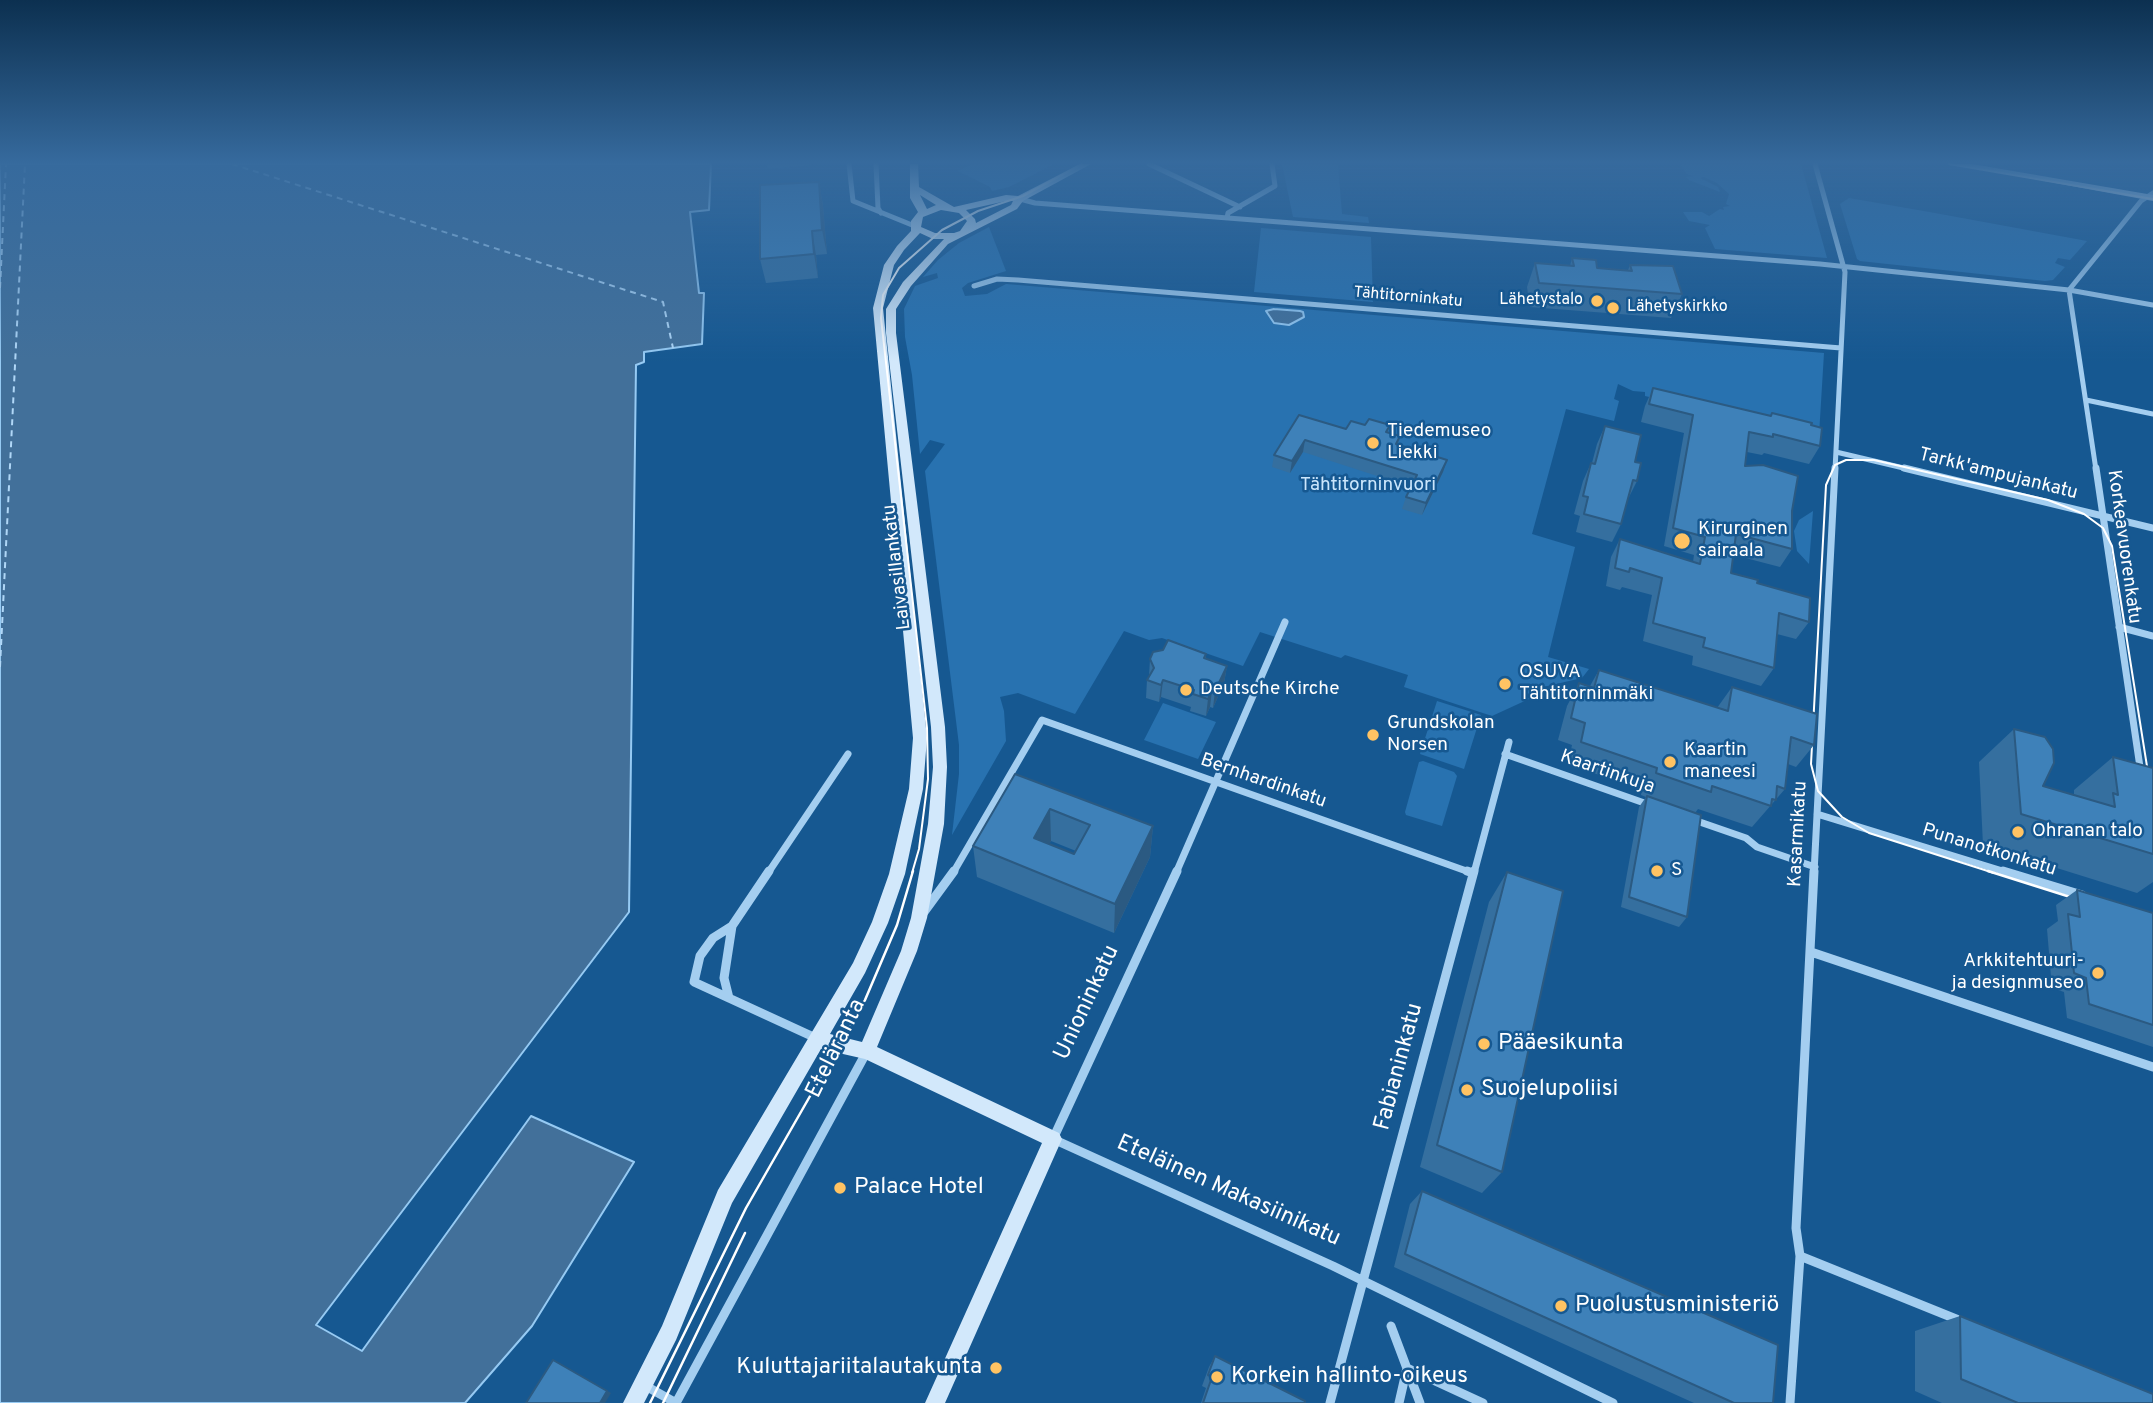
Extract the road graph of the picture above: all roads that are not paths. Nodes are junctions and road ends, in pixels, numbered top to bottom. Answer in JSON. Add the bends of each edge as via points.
{"nodes":[{"id":1,"x":916,"y":229,"type":"edge"},
{"id":2,"x":920,"y":229,"type":"edge"},
{"id":3,"x":965,"y":229,"type":"edge"},
{"id":4,"x":969,"y":229,"type":"edge"},
{"id":5,"x":1374,"y":229,"type":"edge"},
{"id":6,"x":1834,"y":229,"type":"edge"},
{"id":7,"x":2122,"y":229,"type":"edge"},
{"id":8,"x":960,"y":234,"type":"junction"},
{"id":9,"x":1844,"y":266,"type":"junction"},
{"id":10,"x":974,"y":286,"type":"dead end"},
{"id":11,"x":2069,"y":290,"type":"junction"},
{"id":12,"x":2153,"y":305,"type":"edge"},
{"id":13,"x":1841,"y":348,"type":"junction"},
{"id":14,"x":2086,"y":400,"type":"junction"},
{"id":15,"x":2153,"y":414,"type":"edge"},
{"id":16,"x":1836,"y":452,"type":"junction"},
{"id":17,"x":2102,"y":517,"type":"junction"},
{"id":18,"x":2153,"y":528,"type":"edge"},
{"id":19,"x":1285,"y":622,"type":"dead end"},
{"id":20,"x":2119,"y":627,"type":"junction"},
{"id":21,"x":2153,"y":636,"type":"edge"},
{"id":22,"x":1042,"y":720,"type":"joint"},
{"id":23,"x":1508,"y":742,"type":"dead end"},
{"id":24,"x":848,"y":754,"type":"dead end"},
{"id":25,"x":1505,"y":754,"type":"junction"},
{"id":26,"x":2142,"y":781,"type":"edge"},
{"id":27,"x":1216,"y":783,"type":"junction"},
{"id":28,"x":1665,"y":810,"type":"edge"},
{"id":29,"x":1817,"y":814,"type":"junction"},
{"id":30,"x":1691,"y":819,"type":"edge"},
{"id":31,"x":1815,"y":867,"type":"junction"},
{"id":32,"x":1473,"y":873,"type":"junction"},
{"id":33,"x":2092,"y":898,"type":"edge"},
{"id":34,"x":888,"y":901,"type":"joint"},
{"id":35,"x":919,"y":918,"type":"junction"},
{"id":36,"x":732,"y":926,"type":"junction"},
{"id":37,"x":1811,"y":952,"type":"junction"},
{"id":38,"x":729,"y":998,"type":"junction"},
{"id":39,"x":818,"y":1040,"type":"junction"},
{"id":40,"x":867,"y":1051,"type":"junction"},
{"id":41,"x":2153,"y":1067,"type":"edge"},
{"id":42,"x":1053,"y":1139,"type":"junction"},
{"id":43,"x":1800,"y":1256,"type":"junction"},
{"id":44,"x":1362,"y":1282,"type":"junction"},
{"id":45,"x":1391,"y":1326,"type":"dead end"},
{"id":46,"x":1976,"y":1327,"type":"edge"},
{"id":47,"x":1407,"y":1368,"type":"junction"},
{"id":48,"x":644,"y":1385,"type":"junction"},
{"id":49,"x":633,"y":1403,"type":"edge"},
{"id":50,"x":676,"y":1403,"type":"edge"},
{"id":51,"x":935,"y":1403,"type":"edge"},
{"id":52,"x":1330,"y":1403,"type":"edge"},
{"id":53,"x":1399,"y":1403,"type":"edge"},
{"id":54,"x":1420,"y":1403,"type":"edge"},
{"id":55,"x":1483,"y":1403,"type":"edge"},
{"id":56,"x":1612,"y":1403,"type":"edge"},
{"id":57,"x":1790,"y":1403,"type":"edge"}],
"edges":[{"from":1,"to":34,"type":"main road","name":"Laivasillankatu","via":[[889,265],[878,308],[920,738],[912,808]]},
{"from":2,"to":8,"type":"main road","via":[[933,236]]},
{"from":3,"to":8,"type":"main road"},
{"from":4,"to":8,"type":"main road","name":"Laivasillankatu"},
{"from":5,"to":9,"type":"street"},
{"from":6,"to":9,"type":"street","name":"Kasarmikatu"},
{"from":7,"to":11,"type":"street"},
{"from":8,"to":35,"type":"main road","name":"Laivasillankatu","via":[[938,248],[906,284],[893,304],[890,319],[940,741],[936,824]]},
{"from":9,"to":11,"type":"street"},
{"from":9,"to":13,"type":"street","name":"Kasarmikatu"},
{"from":10,"to":13,"type":"street","name":"Tähtitorninkatu","via":[[1018,279]]},
{"from":11,"to":12,"type":"street"},
{"from":11,"to":14,"type":"street","name":"Korkeavuorenkatu"},
{"from":13,"to":16,"type":"street","name":"Kasarmikatu"},
{"from":14,"to":15,"type":"street"},
{"from":14,"to":17,"type":"street","name":"Korkeavuorenkatu"},
{"from":16,"to":17,"type":"street","name":"Tarkk'ampujankatu"},
{"from":16,"to":29,"type":"street","name":"Kasarmikatu"},
{"from":17,"to":18,"type":"street","name":"Tarkk'ampujankatu"},
{"from":17,"to":20,"type":"street","name":"Korkeavuorenkatu"},
{"from":19,"to":27,"type":"street","name":"Unioninkatu"},
{"from":20,"to":21,"type":"street"},
{"from":20,"to":26,"type":"street","name":"Korkeavuorenkatu"},
{"from":22,"to":27,"type":"street","name":"Bernhardinkatu"},
{"from":22,"to":35,"type":"street","name":"Eteläranta","via":[[953,873]]},
{"from":23,"to":25,"type":"street","name":"Fabianinkatu"},
{"from":24,"to":36,"type":"street"},
{"from":25,"to":28,"type":"street","name":"Kaartinkuja"},
{"from":25,"to":32,"type":"street","name":"Fabianinkatu"},
{"from":27,"to":32,"type":"street","name":"Bernhardinkatu"},
{"from":27,"to":42,"type":"street","name":"Unioninkatu"},
{"from":29,"to":31,"type":"street","name":"Kasarmikatu"},
{"from":29,"to":33,"type":"street","name":"Punanotkonkatu"},
{"from":30,"to":31,"type":"street"},
{"from":31,"to":37,"type":"street","name":"Kasarmikatu"},
{"from":32,"to":44,"type":"street","name":"Fabianinkatu"},
{"from":34,"to":39,"type":"main road","name":"Eteläranta","via":[[859,968]]},
{"from":35,"to":40,"type":"main road","name":"Eteläranta"},
{"from":36,"to":38,"type":"street","via":[[724,978]]},
{"from":36,"to":38,"type":"street","via":[[713,938],[700,956],[694,982]]},
{"from":37,"to":41,"type":"street"},
{"from":37,"to":43,"type":"street","name":"Kasarmikatu","via":[[1796,1228]]},
{"from":38,"to":39,"type":"street"},
{"from":39,"to":40,"type":"main road","name":"Eteläinen Makasiinikatu"},
{"from":39,"to":48,"type":"main road","name":"Eteläranta","via":[[725,1197]]},
{"from":40,"to":42,"type":"main road","name":"Eteläinen Makasiinikatu"},
{"from":40,"to":50,"type":"street","name":"Eteläranta"},
{"from":42,"to":44,"type":"street","name":"Eteläinen Makasiinikatu"},
{"from":42,"to":51,"type":"main road","name":"Unioninkatu"},
{"from":43,"to":46,"type":"street"},
{"from":43,"to":57,"type":"street","name":"Kasarmikatu"},
{"from":44,"to":52,"type":"street","name":"Fabianinkatu"},
{"from":44,"to":56,"type":"street","name":"Eteläinen Makasiinikatu"},
{"from":45,"to":47,"type":"street"},
{"from":47,"to":53,"type":"street"},
{"from":47,"to":54,"type":"street"},
{"from":47,"to":55,"type":"street"},
{"from":48,"to":49,"type":"main road","name":"Eteläranta"},
{"from":48,"to":50,"type":"street"}]}
